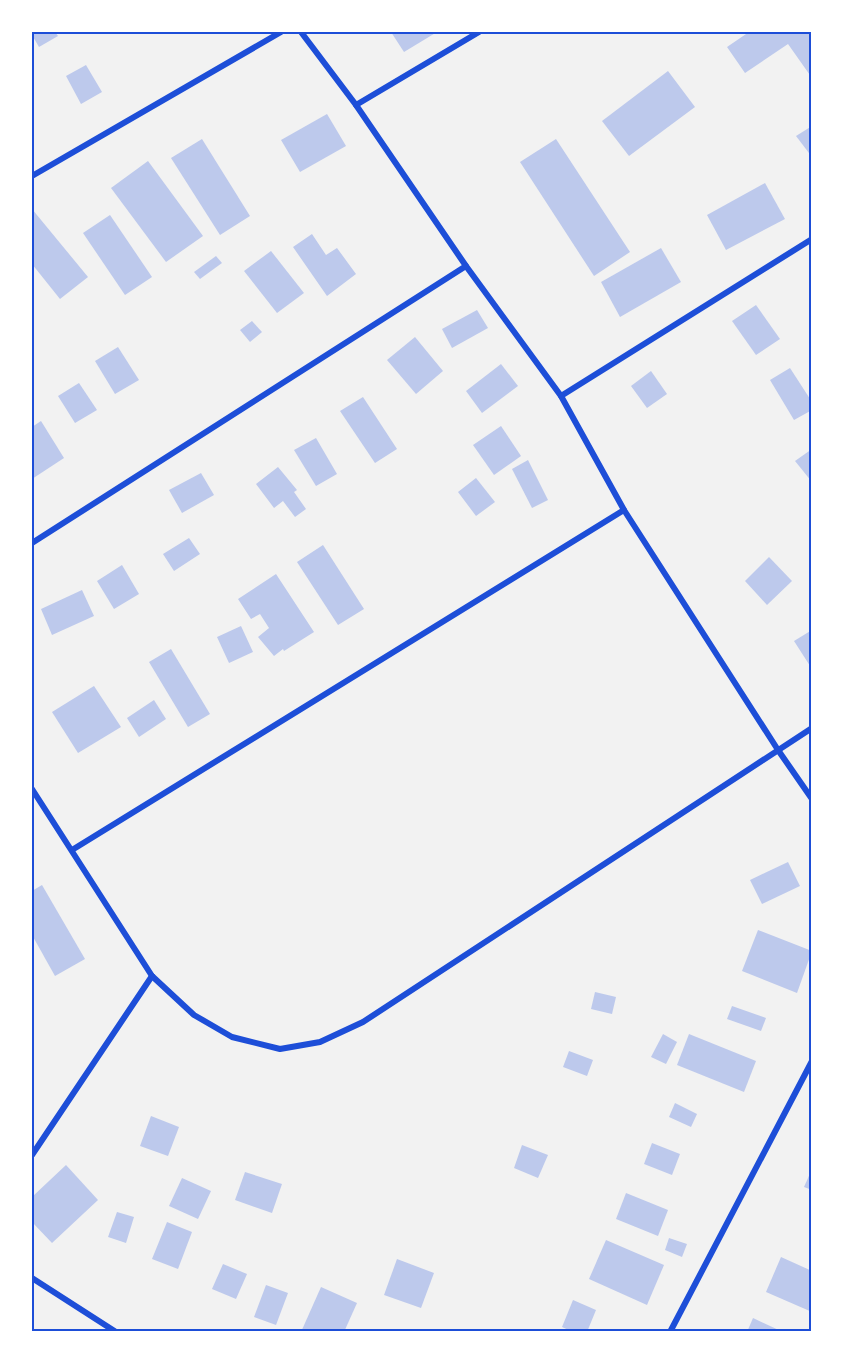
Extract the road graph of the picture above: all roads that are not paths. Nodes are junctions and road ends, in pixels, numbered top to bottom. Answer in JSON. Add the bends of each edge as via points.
{"nodes":[{"id":1,"x":281,"y":32,"type":"edge"},
{"id":2,"x":301,"y":32,"type":"edge"},
{"id":3,"x":479,"y":32,"type":"edge"},
{"id":4,"x":356,"y":105,"type":"junction"},
{"id":5,"x":32,"y":176,"type":"edge"},
{"id":6,"x":812,"y":239,"type":"edge"},
{"id":7,"x":466,"y":266,"type":"junction"},
{"id":8,"x":561,"y":396,"type":"junction"},
{"id":9,"x":624,"y":510,"type":"junction"},
{"id":10,"x":32,"y":543,"type":"edge"},
{"id":11,"x":812,"y":728,"type":"edge"},
{"id":12,"x":778,"y":750,"type":"junction"},
{"id":13,"x":32,"y":789,"type":"edge"},
{"id":14,"x":812,"y":799,"type":"edge"},
{"id":15,"x":72,"y":850,"type":"junction"},
{"id":16,"x":152,"y":976,"type":"junction"},
{"id":17,"x":812,"y":1061,"type":"edge"},
{"id":18,"x":32,"y":1155,"type":"edge"},
{"id":19,"x":32,"y":1278,"type":"edge"},
{"id":20,"x":116,"y":1332,"type":"edge"},
{"id":21,"x":670,"y":1332,"type":"edge"}],
"edges":[{"from":1,"to":5,"type":"street"},
{"from":2,"to":4,"type":"street"},
{"from":3,"to":4,"type":"street"},
{"from":4,"to":7,"type":"street"},
{"from":6,"to":8,"type":"street"},
{"from":7,"to":8,"type":"street"},
{"from":7,"to":10,"type":"street"},
{"from":8,"to":9,"type":"street"},
{"from":9,"to":12,"type":"street"},
{"from":9,"to":15,"type":"street"},
{"from":11,"to":12,"type":"street"},
{"from":12,"to":14,"type":"street"},
{"from":12,"to":16,"type":"street","via":[[363,1022],[320,1042],[280,1049],[232,1037],[194,1015]]},
{"from":13,"to":15,"type":"street"},
{"from":15,"to":16,"type":"street"},
{"from":16,"to":18,"type":"street"},
{"from":17,"to":21,"type":"street"},
{"from":19,"to":20,"type":"street"}]}
